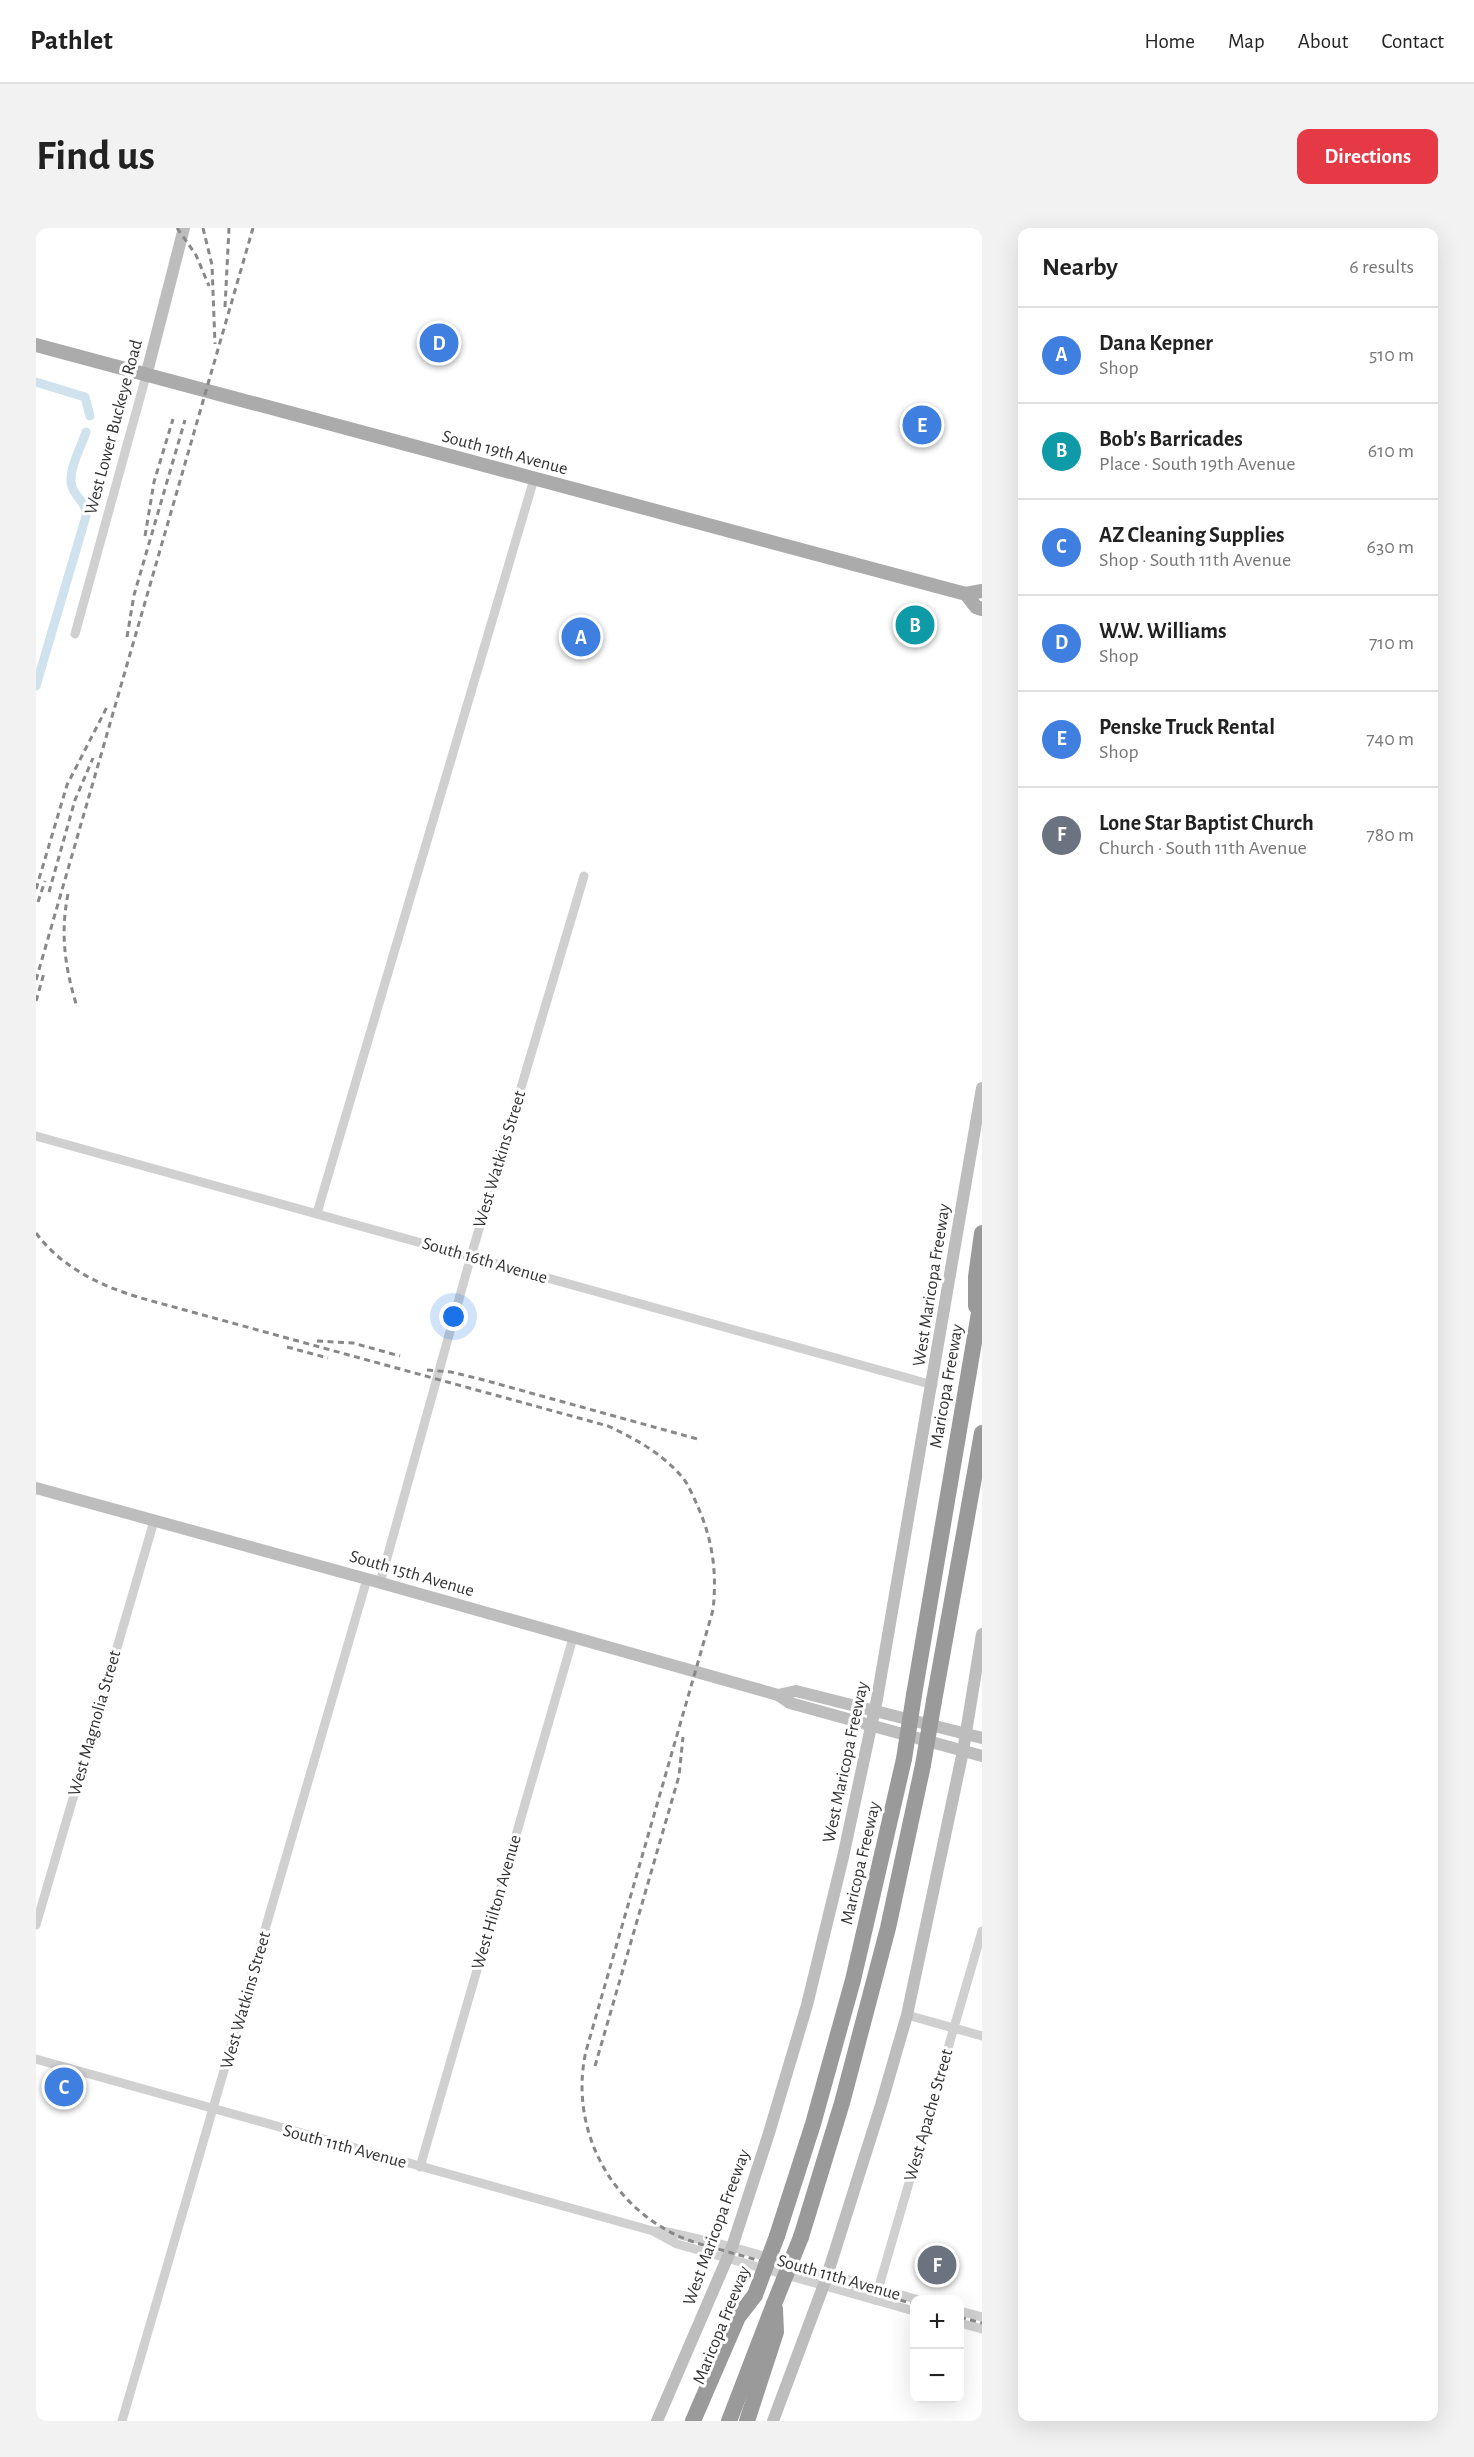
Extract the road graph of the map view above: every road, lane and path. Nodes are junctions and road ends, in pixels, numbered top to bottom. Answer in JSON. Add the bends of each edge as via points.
{"nodes":[{"id":1,"x":184,"y":228,"type":"edge"},
{"id":2,"x":36,"y":345,"type":"edge"},
{"id":3,"x":146,"y":376,"type":"junction"},
{"id":4,"x":534,"y":479,"type":"junction"},
{"id":5,"x":982,"y":591,"type":"edge"},
{"id":6,"x":966,"y":594,"type":"junction"},
{"id":7,"x":982,"y":609,"type":"edge"},
{"id":8,"x":75,"y":634,"type":"dead end"},
{"id":9,"x":584,"y":876,"type":"dead end"},
{"id":10,"x":982,"y":1088,"type":"edge"},
{"id":11,"x":36,"y":1136,"type":"edge"},
{"id":12,"x":317,"y":1213,"type":"junction"},
{"id":13,"x":982,"y":1233,"type":"edge"},
{"id":14,"x":471,"y":1256,"type":"junction"},
{"id":15,"x":982,"y":1295,"type":"edge"},
{"id":16,"x":976,"y":1325,"type":"junction"},
{"id":17,"x":933,"y":1385,"type":"junction"},
{"id":18,"x":982,"y":1433,"type":"edge"},
{"id":19,"x":36,"y":1488,"type":"edge"},
{"id":20,"x":154,"y":1521,"type":"junction"},
{"id":21,"x":367,"y":1579,"type":"junction"},
{"id":22,"x":380,"y":1583,"type":"junction"},
{"id":23,"x":982,"y":1634,"type":"edge"},
{"id":24,"x":573,"y":1638,"type":"junction"},
{"id":25,"x":778,"y":1695,"type":"junction"},
{"id":26,"x":875,"y":1710,"type":"junction"},
{"id":27,"x":870,"y":1727,"type":"junction"},
{"id":28,"x":966,"y":1734,"type":"junction"},
{"id":29,"x":982,"y":1738,"type":"edge"},
{"id":30,"x":963,"y":1751,"type":"junction"},
{"id":31,"x":982,"y":1756,"type":"edge"},
{"id":32,"x":36,"y":1925,"type":"edge"},
{"id":33,"x":982,"y":1931,"type":"edge"},
{"id":34,"x":907,"y":2015,"type":"junction"},
{"id":35,"x":954,"y":2028,"type":"junction"},
{"id":36,"x":982,"y":2036,"type":"edge"},
{"id":37,"x":36,"y":2059,"type":"edge"},
{"id":38,"x":213,"y":2110,"type":"junction"},
{"id":39,"x":420,"y":2167,"type":"junction"},
{"id":40,"x":730,"y":2253,"type":"junction"},
{"id":41,"x":826,"y":2280,"type":"junction"},
{"id":42,"x":878,"y":2288,"type":"junction"},
{"id":43,"x":755,"y":2295,"type":"junction"},
{"id":44,"x":910,"y":2297,"type":"edge"},
{"id":45,"x":874,"y":2300,"type":"junction"},
{"id":46,"x":774,"y":2304,"type":"junction"},
{"id":47,"x":910,"y":2310,"type":"edge"},
{"id":48,"x":964,"y":2312,"type":"edge"},
{"id":49,"x":982,"y":2317,"type":"edge"},
{"id":50,"x":964,"y":2324,"type":"edge"},
{"id":51,"x":982,"y":2329,"type":"edge"},
{"id":52,"x":122,"y":2421,"type":"edge"},
{"id":53,"x":657,"y":2421,"type":"edge"},
{"id":54,"x":693,"y":2421,"type":"edge"},
{"id":55,"x":704,"y":2421,"type":"edge"},
{"id":56,"x":729,"y":2421,"type":"edge"},
{"id":57,"x":747,"y":2421,"type":"edge"},
{"id":58,"x":773,"y":2421,"type":"edge"}],
"edges":[{"from":1,"to":3,"type":"main road","name":"West Lower Buckeye Road"},
{"from":2,"to":3,"type":"main road","name":"South 19th Avenue"},
{"from":3,"to":4,"type":"main road","name":"South 19th Avenue"},
{"from":3,"to":8,"type":"street","name":"West Lower Buckeye Road"},
{"from":4,"to":6,"type":"main road","name":"South 19th Avenue"},
{"from":4,"to":12,"type":"street"},
{"from":5,"to":6,"type":"main road","name":"South 19th Avenue"},
{"from":6,"to":7,"type":"main road","name":"South 19th Avenue"},
{"from":9,"to":14,"type":"street","name":"West Watkins Street"},
{"from":10,"to":17,"type":"main road","name":"West Maricopa Freeway"},
{"from":11,"to":12,"type":"street","name":"South 16th Avenue"},
{"from":12,"to":14,"type":"street","name":"South 16th Avenue"},
{"from":13,"to":16,"type":"highway","via":[[976,1277]]},
{"from":14,"to":17,"type":"street","name":"South 16th Avenue"},
{"from":14,"to":22,"type":"street","name":"West Watkins Street"},
{"from":15,"to":16,"type":"highway","name":"Maricopa Freeway"},
{"from":16,"to":43,"type":"highway","name":"Maricopa Freeway","bridge":true,"via":[[904,1759],[854,1980],[813,2124]]},
{"from":17,"to":26,"type":"main road","name":"West Maricopa Freeway"},
{"from":18,"to":46,"type":"highway","bridge":true,"via":[[923,1766],[885,1939],[842,2103],[801,2237]]},
{"from":19,"to":20,"type":"main road","name":"South 15th Avenue"},
{"from":20,"to":21,"type":"main road","name":"South 15th Avenue"},
{"from":20,"to":32,"type":"street","name":"West Magnolia Street"},
{"from":21,"to":22,"type":"main road","name":"South 15th Avenue"},
{"from":21,"to":38,"type":"street","name":"West Watkins Street"},
{"from":22,"to":24,"type":"main road","name":"South 15th Avenue"},
{"from":23,"to":28,"type":"main road"},
{"from":24,"to":25,"type":"main road","name":"South 15th Avenue"},
{"from":24,"to":39,"type":"street","name":"West Hilton Avenue"},
{"from":25,"to":26,"type":"main road","name":"South 15th Avenue","via":[[796,1691]]},
{"from":25,"to":27,"type":"main road","name":"South 15th Avenue","via":[[790,1703]]},
{"from":26,"to":27,"type":"main road","name":"West Maricopa Freeway"},
{"from":26,"to":28,"type":"main road","name":"South 15th Avenue"},
{"from":27,"to":30,"type":"main road","name":"South 15th Avenue"},
{"from":27,"to":40,"type":"main road","name":"West Maricopa Freeway","via":[[807,2005]]},
{"from":28,"to":29,"type":"main road","name":"South 15th Avenue"},
{"from":28,"to":30,"type":"main road"},
{"from":30,"to":31,"type":"main road","name":"South 15th Avenue"},
{"from":30,"to":34,"type":"main road"},
{"from":33,"to":35,"type":"street","name":"West Apache Street"},
{"from":34,"to":35,"type":"street"},
{"from":34,"to":41,"type":"main road"},
{"from":35,"to":36,"type":"street"},
{"from":35,"to":42,"type":"street","name":"West Apache Street"},
{"from":37,"to":38,"type":"street","name":"South 11th Avenue"},
{"from":38,"to":39,"type":"street","name":"South 11th Avenue"},
{"from":38,"to":52,"type":"street","name":"West Watkins Street"},
{"from":39,"to":40,"type":"street","name":"South 11th Avenue","via":[[668,2232]]},
{"from":40,"to":41,"type":"street","name":"South 11th Avenue"},
{"from":40,"to":53,"type":"main road","name":"West Maricopa Freeway"},
{"from":41,"to":42,"type":"street","name":"South 11th Avenue"},
{"from":41,"to":45,"type":"street","name":"South 11th Avenue"},
{"from":41,"to":58,"type":"main road"},
{"from":42,"to":44,"type":"street","name":"South 11th Avenue"},
{"from":42,"to":45,"type":"street","name":"West Apache Street"},
{"from":43,"to":54,"type":"highway","via":[[738,2317]]},
{"from":43,"to":55,"type":"highway","name":"Maricopa Freeway"},
{"from":45,"to":47,"type":"street","name":"South 11th Avenue"},
{"from":46,"to":56,"type":"highway"},
{"from":46,"to":57,"type":"highway","via":[[776,2332]]},
{"from":48,"to":49,"type":"street"},
{"from":50,"to":51,"type":"street"}]}
